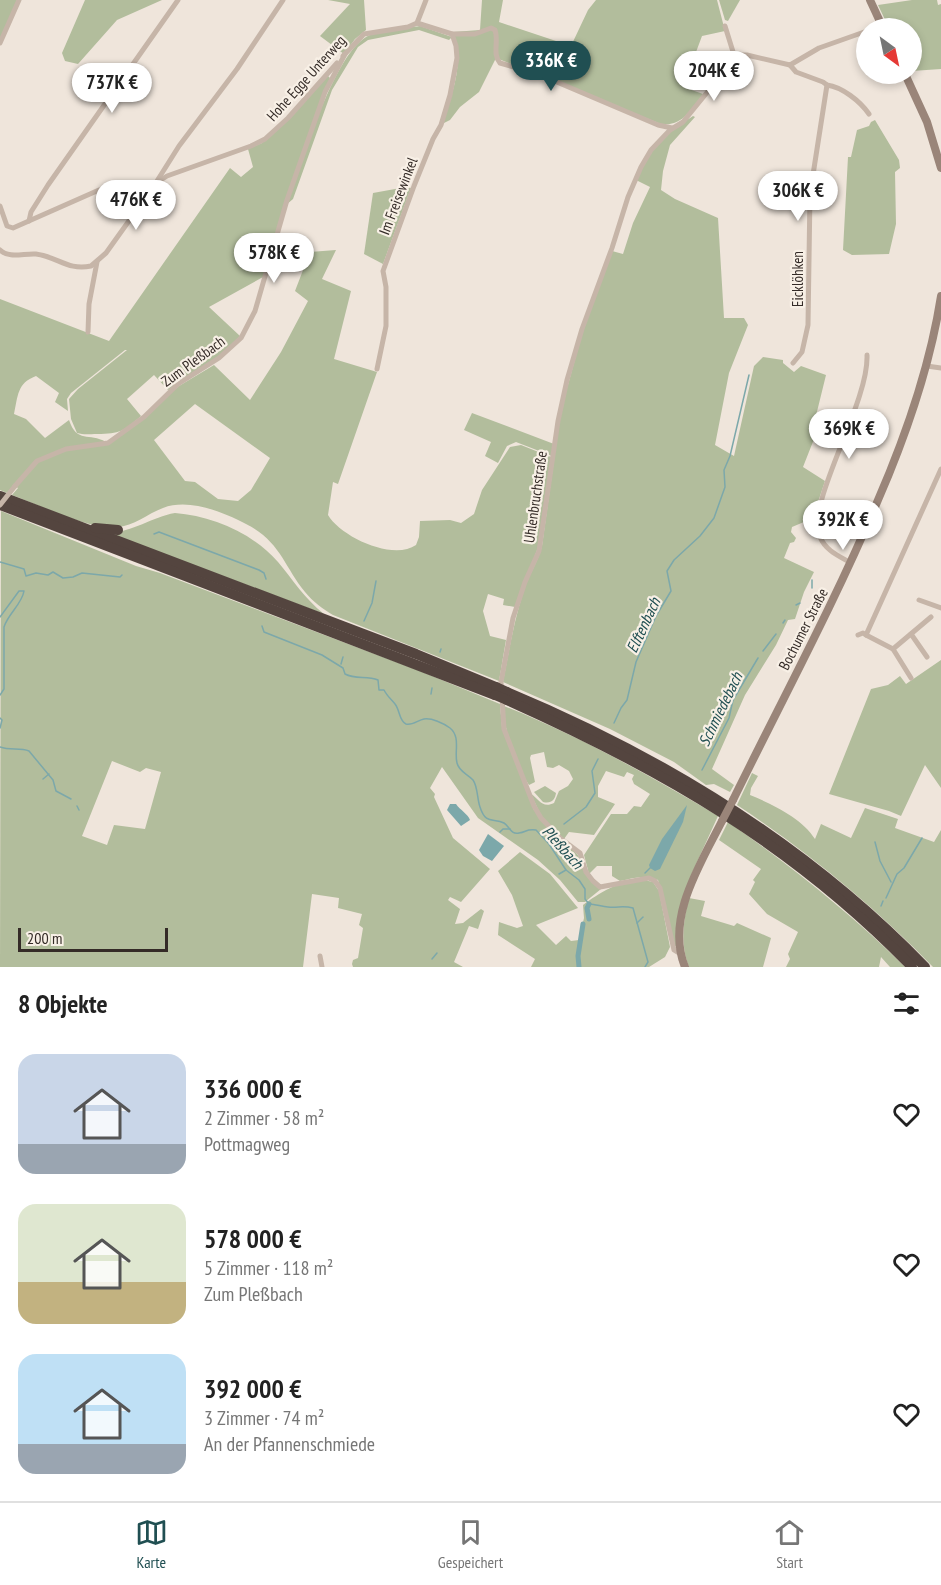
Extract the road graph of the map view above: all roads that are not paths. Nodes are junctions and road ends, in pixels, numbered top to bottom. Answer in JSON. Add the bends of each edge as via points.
{"nodes":[{"id":1,"x":19,"y":0,"type":"edge"},
{"id":2,"x":178,"y":0,"type":"edge"},
{"id":3,"x":283,"y":0,"type":"edge"},
{"id":4,"x":426,"y":0,"type":"edge"},
{"id":5,"x":870,"y":0,"type":"edge"},
{"id":6,"x":876,"y":18,"type":"edge"},
{"id":7,"x":417,"y":22,"type":"junction"},
{"id":8,"x":725,"y":26,"type":"dead end"},
{"id":9,"x":452,"y":34,"type":"junction"},
{"id":10,"x":856,"y":35,"type":"edge"},
{"id":11,"x":0,"y":43,"type":"edge"},
{"id":12,"x":345,"y":54,"type":"junction"},
{"id":13,"x":734,"y":55,"type":"junction"},
{"id":14,"x":790,"y":66,"type":"junction"},
{"id":15,"x":910,"y":84,"type":"edge"},
{"id":16,"x":826,"y":86,"type":"junction"},
{"id":17,"x":869,"y":114,"type":"dead end"},
{"id":18,"x":672,"y":128,"type":"junction"},
{"id":19,"x":938,"y":145,"type":"edge"},
{"id":20,"x":941,"y":168,"type":"edge"},
{"id":21,"x":156,"y":183,"type":"junction"},
{"id":22,"x":0,"y":206,"type":"edge"},
{"id":23,"x":136,"y":209,"type":"junction"},
{"id":24,"x":29,"y":221,"type":"junction"},
{"id":25,"x":0,"y":250,"type":"edge"},
{"id":26,"x":97,"y":262,"type":"junction"},
{"id":27,"x":941,"y":296,"type":"edge"},
{"id":28,"x":88,"y":332,"type":"dead end"},
{"id":29,"x":867,"y":355,"type":"dead end"},
{"id":30,"x":793,"y":363,"type":"dead end"},
{"id":31,"x":927,"y":366,"type":"junction"},
{"id":32,"x":941,"y":368,"type":"edge"},
{"id":33,"x":377,"y":369,"type":"dead end"},
{"id":34,"x":941,"y":469,"type":"edge"},
{"id":35,"x":0,"y":496,"type":"edge"},
{"id":36,"x":0,"y":505,"type":"edge"},
{"id":37,"x":50,"y":516,"type":"junction"},
{"id":38,"x":118,"y":530,"type":"dead end"},
{"id":39,"x":851,"y":563,"type":"junction"},
{"id":40,"x":919,"y":600,"type":"dead end"},
{"id":41,"x":937,"y":611,"type":"edge"},
{"id":42,"x":327,"y":613,"type":"dead end"},
{"id":43,"x":362,"y":634,"type":"junction"},
{"id":44,"x":911,"y":634,"type":"junction"},
{"id":45,"x":858,"y":635,"type":"dead end"},
{"id":46,"x":866,"y":635,"type":"junction"},
{"id":47,"x":893,"y":649,"type":"junction"},
{"id":48,"x":927,"y":657,"type":"dead end"},
{"id":49,"x":911,"y":678,"type":"dead end"},
{"id":50,"x":495,"y":691,"type":"junction"},
{"id":51,"x":507,"y":696,"type":"junction"},
{"id":52,"x":681,"y":955,"type":"junction"},
{"id":53,"x":320,"y":956,"type":"dead end"},
{"id":54,"x":322,"y":967,"type":"edge"},
{"id":55,"x":685,"y":967,"type":"edge"},
{"id":56,"x":912,"y":967,"type":"edge"},
{"id":57,"x":925,"y":967,"type":"edge"}],
"edges":[{"from":1,"to":11,"type":"street"},
{"from":2,"to":24,"type":"street","via":[[48,185]]},
{"from":3,"to":21,"type":"street"},
{"from":4,"to":7,"type":"street"},
{"from":5,"to":6,"type":"main road"},
{"from":7,"to":9,"type":"street"},
{"from":7,"to":12,"type":"street","name":"Hohe Egge Unterweg","via":[[367,33]]},
{"from":8,"to":13,"type":"street"},
{"from":9,"to":18,"type":"street","via":[[495,30],[496,58],[500,63],[538,74]]},
{"from":9,"to":33,"type":"street","name":"Im Freisewinkel","via":[[457,58],[450,95],[383,271],[386,326]]},
{"from":10,"to":14,"type":"street","via":[[819,48]]},
{"from":12,"to":21,"type":"street","name":"Hohe Egge Unterweg","via":[[265,139]]},
{"from":12,"to":36,"type":"street","name":"Zum Pleßbach","bridge":true,"via":[[325,92],[287,200],[255,311],[241,338],[108,443],[66,449],[37,461]]},
{"from":13,"to":14,"type":"street"},
{"from":13,"to":18,"type":"street","name":"Uhlenbruchstraße","via":[[689,115]]},
{"from":14,"to":16,"type":"street"},
{"from":15,"to":19,"type":"main road"},
{"from":16,"to":17,"type":"street","via":[[846,94]]},
{"from":16,"to":30,"type":"street","name":"Eicklöhken","via":[[810,194],[808,325],[802,352]]},
{"from":18,"to":52,"type":"street","name":"Uhlenbruchstraße","via":[[651,150],[634,182],[577,345],[558,421],[539,551],[513,618],[502,670],[501,698],[504,729],[536,811],[580,853],[589,877],[600,887],[640,878],[656,881],[674,950]]},
{"from":19,"to":20,"type":"main road"},
{"from":21,"to":23,"type":"street","name":"Hohe Egge Unterweg"},
{"from":22,"to":24,"type":"street","via":[[7,226],[13,228]]},
{"from":23,"to":24,"type":"street","via":[[111,192],[99,190]]},
{"from":23,"to":26,"type":"street","name":"Hohe Egge Unterweg"},
{"from":25,"to":26,"type":"street","via":[[12,255],[50,257],[77,268]]},
{"from":26,"to":28,"type":"street","name":"Hohe Egge Unterweg"},
{"from":27,"to":31,"type":"main road","name":"Bochumer Straße"},
{"from":29,"to":39,"type":"street","via":[[860,394],[826,486],[817,523],[824,545]]},
{"from":31,"to":32,"type":"street"},
{"from":31,"to":39,"type":"main road","name":"Bochumer Straße","via":[[903,441]]},
{"from":34,"to":46,"type":"street"},
{"from":35,"to":37,"type":"highway"},
{"from":36,"to":50,"type":"highway"},
{"from":37,"to":38,"type":"highway","via":[[97,529]]},
{"from":37,"to":43,"type":"highway"},
{"from":39,"to":52,"type":"main road","name":"Bochumer Straße","bridge":true,"via":[[704,857],[683,910]]},
{"from":40,"to":41,"type":"street"},
{"from":41,"to":44,"type":"street"},
{"from":42,"to":43,"type":"highway"},
{"from":43,"to":50,"type":"highway"},
{"from":44,"to":47,"type":"street"},
{"from":44,"to":48,"type":"street"},
{"from":45,"to":46,"type":"street"},
{"from":46,"to":47,"type":"street"},
{"from":47,"to":49,"type":"street"},
{"from":50,"to":51,"type":"highway","bridge":true},
{"from":51,"to":56,"type":"highway","via":[[635,761],[726,814],[835,896]]},
{"from":51,"to":57,"type":"highway","via":[[563,716],[627,747],[741,814],[841,889]]},
{"from":52,"to":55,"type":"main road","name":"Bochumer Straße"},
{"from":53,"to":54,"type":"street"}]}
